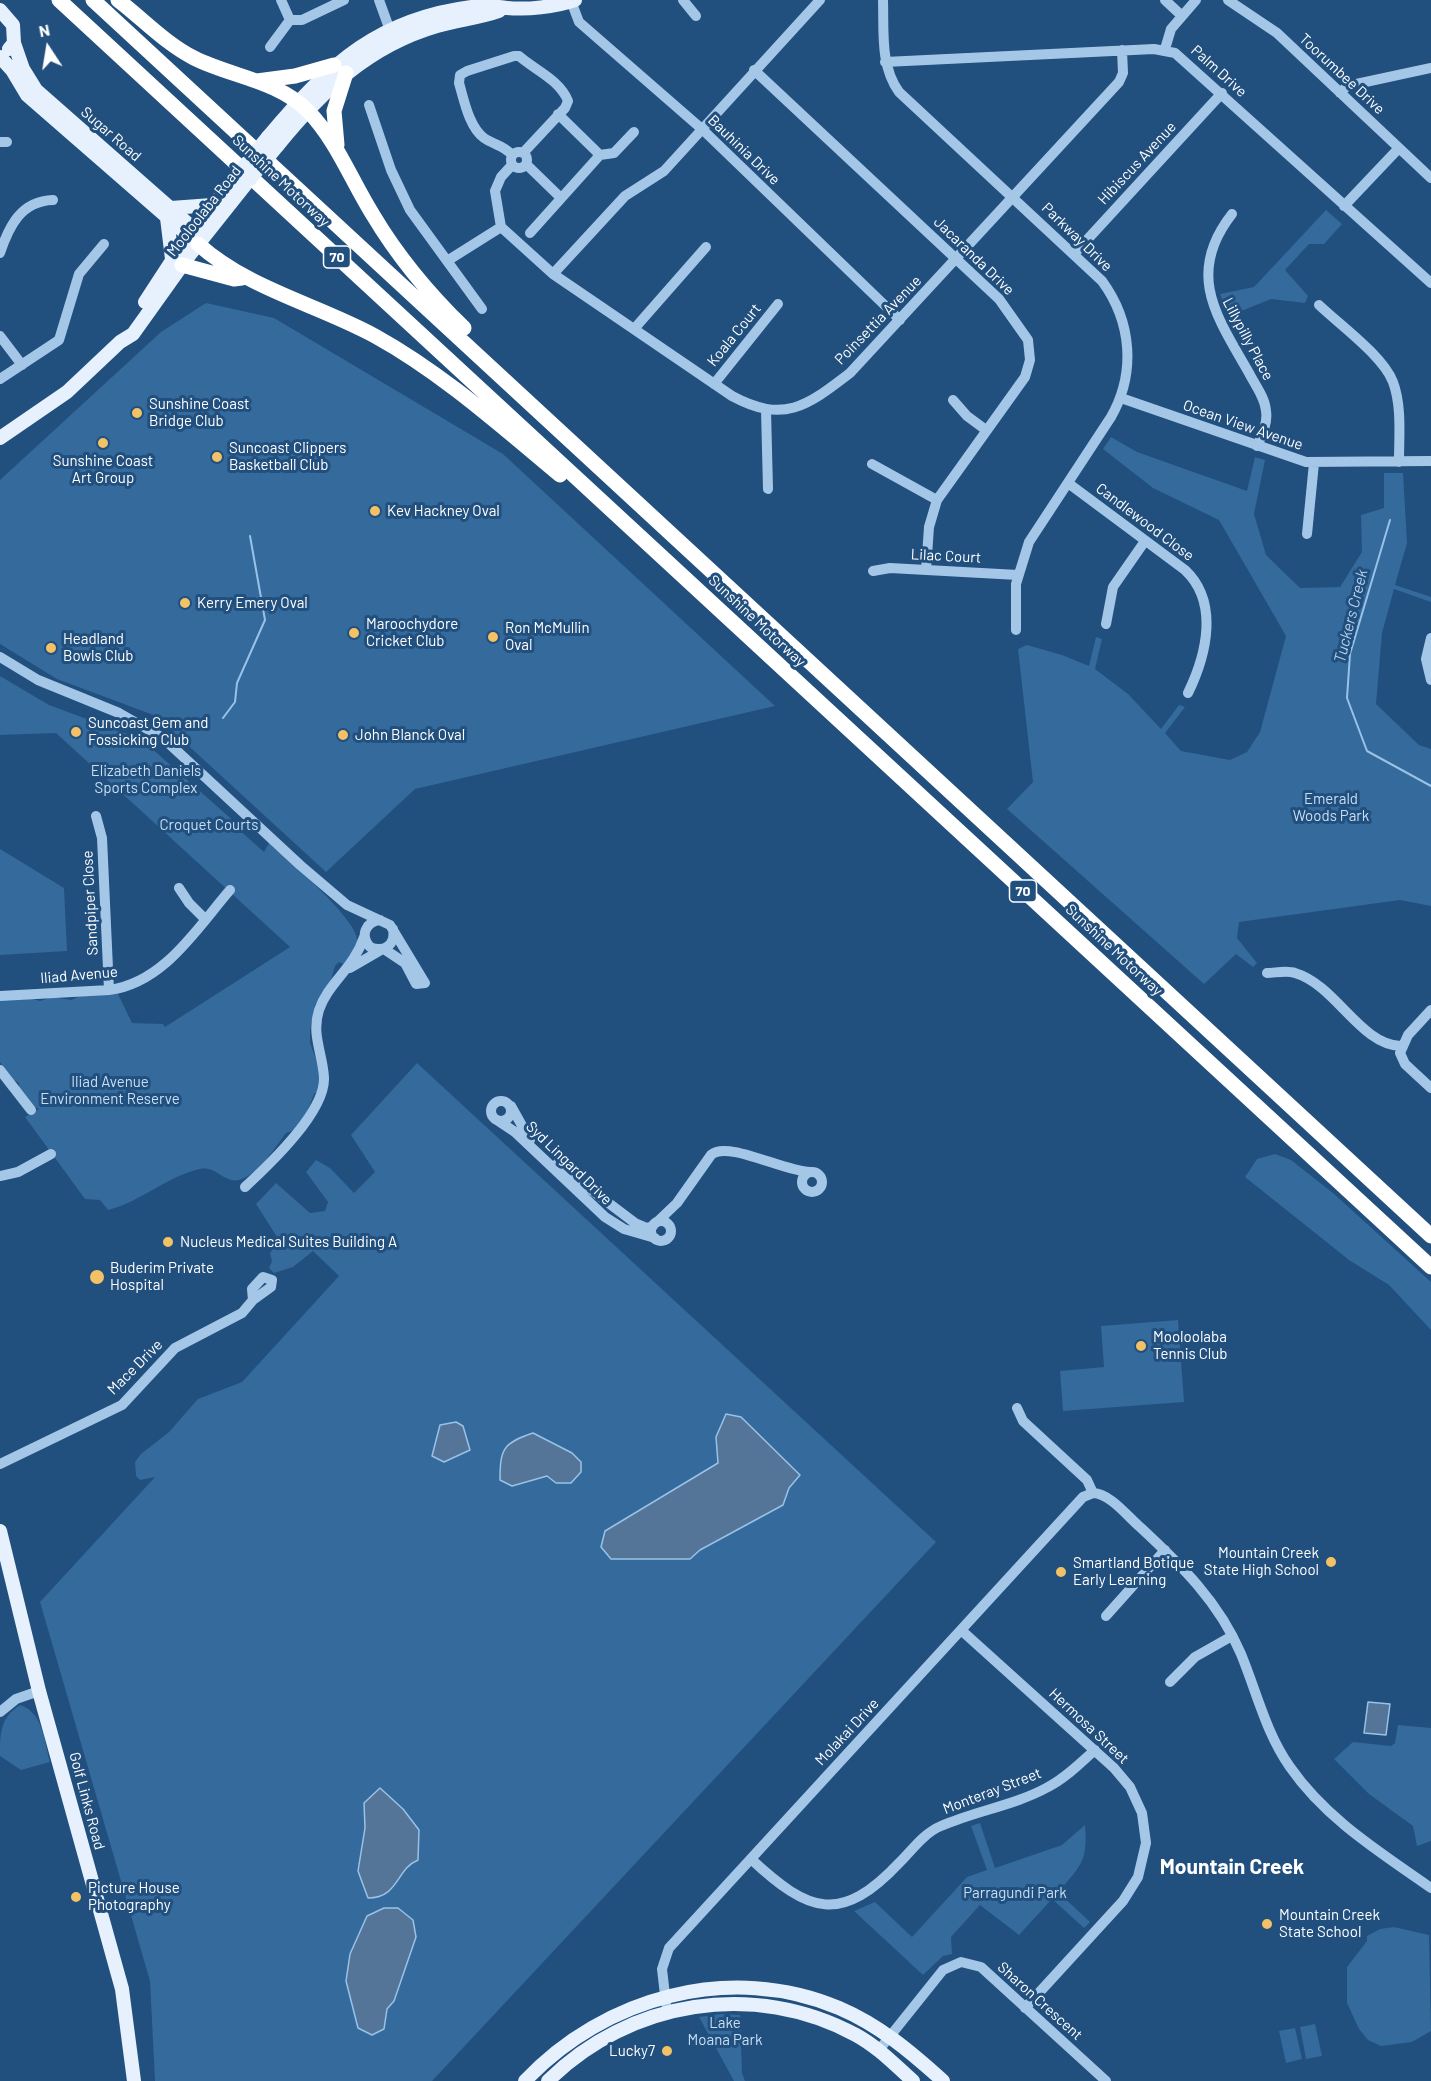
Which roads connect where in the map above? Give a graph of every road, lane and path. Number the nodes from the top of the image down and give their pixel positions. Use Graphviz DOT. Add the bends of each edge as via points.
graph roads {
  1 [pos="59,0"];
  2 [pos="93,0"];
  3 [pos="118,0"];
  4 [pos="344,0"];
  5 [pos="379,0"];
  6 [pos="683,0"];
  7 [pos="820,0"];
  8 [pos="883,0"];
  9 [pos="1165,0"];
  10 [pos="1196,0"];
  11 [pos="1227,0"];
  12 [pos="282,1"];
  13 [pos="573,1"];
  14 [pos="1,9"];
  15 [pos="1181,15"];
  16 [pos="696,16"];
  17 [pos="290,20"];
  18 [pos="392,37"];
  19 [pos="14,44"];
  20 [pos="270,47"];
  21 [pos="1166,49"];
  22 [pos="1122,50"];
  23 [pos="0,56"];
  24 [pos="885,62"];
  25 [pos="1431,68"];
  26 [pos="340,69"];
  27 [pos="754,70"];
  28 [pos="257,81"];
  29 [pos="1222,93"];
  30 [pos="1340,93"];
  31 [pos="369,105"];
  32 [pos="302,106"];
  33 [pos="558,114"];
  34 [pos="703,130"];
  35 [pos="634,132"];
  36 [pos="1399,148"];
  37 [pos="337,149"];
  38 [pos="600,155"];
  39 [pos="516,157"];
  40 [pos="1431,178"];
  41 [pos="236,187"];
  42 [pos="1013,197"];
  43 [pos="561,198"];
  44 [pos="53,200"];
  45 [pos="212,206"];
  46 [pos="1344,206"];
  47 [pos="169,213"];
  48 [pos="1232,214"];
  49 [pos="501,227"];
  50 [pos="530,233"];
  51 [pos="196,236"];
  52 [pos="104,244"];
  53 [pos="706,247"];
  54 [pos="0,253"];
  55 [pos="1074,254"];
  56 [pos="957,258"];
  57 [pos="447,261"];
  58 [pos="177,262"];
  59 [pos="553,273"];
  60 [pos="245,277"];
  61 [pos="1431,283"];
  62 [pos="778,304"];
  63 [pos="1319,305"];
  64 [pos="482,309"];
  65 [pos="900,320"];
  66 [pos="634,329"];
  67 [pos="0,336"];
  68 [pos="22,365"];
  69 [pos="0,379"];
  70 [pos="714,384"];
  71 [pos="1121,398"];
  72 [pos="953,400"];
  73 [pos="766,410"];
  74 [pos="986,430"];
  75 [pos="0,438"];
  76 [pos="571,440"];
  77 [pos="1257,446"];
  78 [pos="1431,461"];
  79 [pos="1399,462"];
  80 [pos="1314,463"];
  81 [pos="872,464"];
  82 [pos="1068,483"];
  83 [pos="768,489"];
  84 [pos="938,500"];
  85 [pos="616,514"];
  86 [pos="1307,534"];
  87 [pos="1145,541"];
  88 [pos="926,570"];
  89 [pos="873,571"];
  90 [pos="1018,575"];
  91 [pos="1106,624"];
  92 [pos="1016,630"];
  93 [pos="1431,638"];
  94 [pos="0,657"];
  95 [pos="1431,680"];
  96 [pos="1188,693"];
  97 [pos="96,816"];
  98 [pos="179,888"];
  99 [pos="230,890"];
  100 [pos="347,905"];
  101 [pos="205,919"];
  102 [pos="380,920"];
  103 [pos="393,929"];
  104 [pos="364,936"];
  105 [pos="382,950"];
  106 [pos="348,970"];
  107 [pos="1267,973"];
  108 [pos="109,990"];
  109 [pos="0,996"];
  110 [pos="1431,1010"];
  111 [pos="1401,1046"];
  112 [pos="0,1071"];
  113 [pos="1431,1088"];
  114 [pos="511,1106"];
  115 [pos="31,1110"];
  116 [pos="497,1120"];
  117 [pos="51,1154"];
  118 [pos="784,1169"];
  119 [pos="810,1172"];
  120 [pos="0,1176"];
  121 [pos="245,1187"];
  122 [pos="804,1187"];
  123 [pos="677,1203"];
  124 [pos="655,1224"];
  125 [pos="670,1228"];
  126 [pos="1431,1236"];
  127 [pos="655,1238"];
  128 [pos="1431,1268"];
  129 [pos="253,1300"];
  130 [pos="1017,1408"];
  131 [pos="0,1464"];
  132 [pos="1093,1492"];
  133 [pos="0,1531"];
  134 [pos="1165,1550"];
  135 [pos="1106,1616"];
  136 [pos="961,1630"];
  137 [pos="1232,1636"];
  138 [pos="1170,1682"];
  139 [pos="39,1691"];
  140 [pos="0,1712"];
  141 [pos="1095,1750"];
  142 [pos="751,1859"];
  143 [pos="1431,1888"];
  144 [pos="735,1988"];
  145 [pos="666,2004"];
  146 [pos="763,2006"];
  147 [pos="1025,2008"];
  148 [pos="590,2028"];
  149 [pos="890,2036"];
  150 [pos="596,2043"];
  151 [pos="879,2050"];
  152 [pos="134,2081"];
  153 [pos="525,2081"];
  154 [pos="548,2081"];
  155 [pos="913,2081"];
  156 [pos="943,2081"];
  157 [pos="1106,2081"];
  1 -- 85 [label="highway, Sunshine Motorway / 70"];
  2 -- 76 [label="highway, Sunshine Motorway / 70"];
  3 -- 28 [label="highway" via="182,51 221,70"];
  4 -- 17 [label="street" via="302,20"];
  5 -- 18 [label="street"];
  6 -- 16 [label="street"];
  7 -- 27 [label="street"];
  8 -- 24 [label="street, Parkway Drive"];
  9 -- 15 [label="street"];
  10 -- 15 [label="street"];
  11 -- 30 [label="street, Toorumbee Drive" via="1277,33"];
  12 -- 17 [label="street"];
  13 -- 18 [label="main road, Mooloolaba Road" via="507,8"];
  13 -- 34 [label="street, Bauhinia Drive" via="579,22"];
  14 -- 19 [label="main road, Sugar Road" via="13,25"];
  15 -- 21 [label="street" via="1171,29"];
  17 -- 20 [label="street"];
  18 -- 26 [label="main road, Mooloolaba Road"];
  19 -- 23 [label="main road"];
  19 -- 47 [label="main road, Sugar Road" via="36,90"];
  21 -- 22 [label="street"];
  21 -- 29 [label="street, Palm Drive" via="1182,57"];
  22 -- 24 [label="street"];
  22 -- 42 [label="street, Poinsettia Avenue" via="1120,80"];
  23 -- 47 [label="main road, Sugar Road" via="27,95"];
  24 -- 42 [label="street, Parkway Drive" via="888,76 899,92"];
  25 -- 30 [label="street" via="1347,86"];
  26 -- 28 [label="highway"];
  26 -- 32 [label="main road, Mooloolaba Road"];
  26 -- 37 [label="highway" via="334,111"];
  27 -- 34 [label="street"];
  27 -- 56 [label="street, Jacaranda Drive"];
  28 -- 32 [label="highway"];
  29 -- 46 [label="street, Palm Drive"];
  29 -- 55 [label="street, Hibiscus Avenue"];
  30 -- 36 [label="street, Toorumbee Drive"];
  31 -- 57 [label="street" via="391,170 410,210"];
  32 -- 37 [label="highway"];
  32 -- 41 [label="main road, Mooloolaba Road, bridge"];
  33 -- 38 [label="street"];
  33 -- 39 [label="street"];
  33 -- 39 [label="street" via="568,101 565,94 519,56 460,75 462,93 476,129 482,137"];
  34 -- 59 [label="street" via="664,171 625,196"];
  34 -- 65 [label="street, Bauhinia Drive"];
  35 -- 38 [label="street" via="614,153"];
  36 -- 40 [label="street, Toorumbee Drive"];
  36 -- 46 [label="street"];
  37 -- 76 [label="highway" via="373,216 411,270 458,323 561,423"];
  38 -- 43 [label="street"];
  39 -- 43 [label="street" via="527,159 526,164"];
  39 -- 49 [label="street" via="495,191"];
  41 -- 45 [label="main road, Mooloolaba Road"];
  41 -- 51 [label="main road, Mooloolaba Road"];
  42 -- 55 [label="street, Parkway Drive"];
  42 -- 56 [label="street, Poinsettia Avenue"];
  43 -- 50 [label="street"];
  44 -- 54 [label="street" via="33,203 15,219"];
  45 -- 47 [label="main road"];
  45 -- 51 [label="main road, Mooloolaba Road"];
  46 -- 61 [label="street, Palm Drive"];
  47 -- 51 [label="main road, Sugar Road"];
  47 -- 58 [label="main road"];
  48 -- 77 [label="street, Lillypilly Place" via="1216,235 1208,283 1215,312 1265,403 1266,421"];
  49 -- 57 [label="street"];
  49 -- 59 [label="street, Poinsettia Avenue"];
  51 -- 58 [label="main road, Mooloolaba Road"];
  51 -- 60 [label="highway"];
  52 -- 68 [label="street" via="79,274 59,340"];
  53 -- 66 [label="street"];
  55 -- 71 [label="street, Parkway Drive" via="1102,281 1121,316 1128,351"];
  56 -- 65 [label="street, Poinsettia Avenue"];
  56 -- 74 [label="street, Jacaranda Drive" via="1005,306 1026,334 1030,349 1025,377"];
  57 -- 64 [label="street"];
  58 -- 60 [label="highway" via="234,279"];
  58 -- 75 [label="main road, Mooloolaba Road" via="133,334 67,392"];
  59 -- 66 [label="street, Poinsettia Avenue"];
  60 -- 85 [label="highway" via="373,335 412,358 600,509"];
  62 -- 70 [label="street, Koala Court"];
  63 -- 79 [label="street" via="1383,365 1393,380 1398,405"];
  65 -- 73 [label="street, Poinsettia Avenue" via="850,373 831,387 798,406"];
  66 -- 70 [label="street, Poinsettia Avenue"];
  67 -- 68 [label="street"];
  68 -- 69 [label="street"];
  70 -- 73 [label="street, Poinsettia Avenue" via="752,407"];
  71 -- 77 [label="street, Ocean View Avenue"];
  71 -- 82 [label="street, Parkway Drive"];
  72 -- 74 [label="street"];
  73 -- 83 [label="street"];
  74 -- 84 [label="street, Jacaranda Drive"];
  76 -- 126 [label="highway, Sunshine Motorway / 70"];
  77 -- 80 [label="street, Ocean View Avenue"];
  78 -- 79 [label="street, Ocean View Avenue"];
  79 -- 80 [label="street, Ocean View Avenue"];
  80 -- 86 [label="street"];
  81 -- 84 [label="street"];
  82 -- 87 [label="street, Candlewood Close"];
  82 -- 90 [label="street, Parkway Drive" via="1036,529"];
  84 -- 88 [label="street, Jacaranda Drive" via="929,527"];
  85 -- 128 [label="highway, Sunshine Motorway / 70"];
  87 -- 91 [label="street" via="1117,579 1110,594"];
  87 -- 96 [label="street, Candlewood Close" via="1190,575 1205,601 1206,632"];
  88 -- 89 [label="street, Lilac Court"];
  88 -- 90 [label="street, Lilac Court"];
  90 -- 92 [label="street, Parkway Drive"];
  93 -- 95 [label="street" via="1426,659"];
  94 -- 100 [label="street" via="38,680 119,713 163,738"];
  97 -- 108 [label="street, Sandpiper Close" via="102,838"];
  98 -- 101 [label="street"];
  99 -- 101 [label="street, Iliad Avenue"];
  100 -- 102 [label="street"];
  100 -- 104 [label="street"];
  101 -- 108 [label="street, Iliad Avenue" via="157,971"];
  102 -- 103 [label="street"];
  102 -- 104 [label="street" via="368,925"];
  103 -- 105 [label="street" via="393,940"];
  103 -- 105 [label="street" via="420,983 405,963"];
  104 -- 105 [label="street" via="370,947"];
  104 -- 106 [label="street"];
  105 -- 106 [label="street"];
  106 -- 121 [label="street" via="326,995 318,1014 316,1041 324,1078 319,1103"];
  107 -- 111 [label="street" via="1293,972 1311,980 1384,1043"];
  108 -- 109 [label="street, Iliad Avenue"];
  110 -- 111 [label="street"];
  111 -- 113 [label="street" via="1405,1064"];
  112 -- 115 [label="street"];
  114 -- 116 [label="street" via="509,1117"];
  114 -- 116 [label="street" via="502,1101 493,1104 492,1114"];
  114 -- 124 [label="street, Syd Lingard Drive" via="527,1136 551,1159 635,1223 647,1228"];
  116 -- 127 [label="street, Syd Lingard Drive" via="515,1131 604,1217 624,1229"];
  117 -- 120 [label="street" via="18,1172"];
  118 -- 119 [label="street"];
  118 -- 122 [label="street"];
  118 -- 123 [label="street" via="730,1150 718,1150"];
  119 -- 122 [label="street" via="803,1178"];
  119 -- 122 [label="street" via="819,1175 822,1184 814,1191"];
  123 -- 124 [label="street"];
  123 -- 125 [label="street"];
  124 -- 125 [label="street" via="665,1222"];
  124 -- 127 [label="street"];
  125 -- 127 [label="street" via="667,1239"];
  129 -- 131 [label="street, Mace Drive" via="242,1313 175,1348 122,1405"];
  130 -- 132 [label="street" via="1024,1422 1087,1479"];
  132 -- 134 [label="street" via="1107,1497"];
  132 -- 136 [label="street, Molakai Drive" via="1083,1497"];
  133 -- 139 [label="main road, Golf Links Road"];
  134 -- 135 [label="street"];
  134 -- 137 [label="street" via="1199,1585"];
  136 -- 141 [label="street, Hermosa Street"];
  136 -- 142 [label="street, Molakai Drive"];
  137 -- 138 [label="street" via="1195,1657"];
  137 -- 143 [label="street" via="1262,1716 1290,1767 1332,1816"];
  139 -- 140 [label="street" via="16,1699"];
  139 -- 152 [label="main road, Golf Links Road" via="122,1989"];
  141 -- 142 [label="street, Monteray Street" via="1048,1788 938,1827 878,1886 853,1901 807,1901 786,1890"];
  141 -- 147 [label="street, Hermosa Street" via="1125,1780 1139,1803 1146,1837 1143,1859 1128,1895"];
  142 -- 145 [label="street, Molakai Drive" via="669,1948 662,1969"];
  144 -- 145 [label="main road" via="693,1991"];
  144 -- 146 [label="street" via="767,1993 771,2001"];
  144 -- 149 [label="main road" via="789,1992 814,1999 862,2019"];
  145 -- 146 [label="main road"];
  145 -- 148 [label="main road"];
  145 -- 150 [label="main road"];
  146 -- 151 [label="main road" via="837,2026"];
  147 -- 149 [label="street, Sharon Crescent" via="981,1967 961,1962 943,1970"];
  147 -- 157 [label="street, Sharon Crescent"];
  148 -- 150 [label="street" via="584,2038"];
  148 -- 153 [label="main road"];
  149 -- 151 [label="street, Sharon Crescent"];
  149 -- 156 [label="main road"];
  150 -- 154 [label="main road"];
  151 -- 155 [label="main road"];
}
